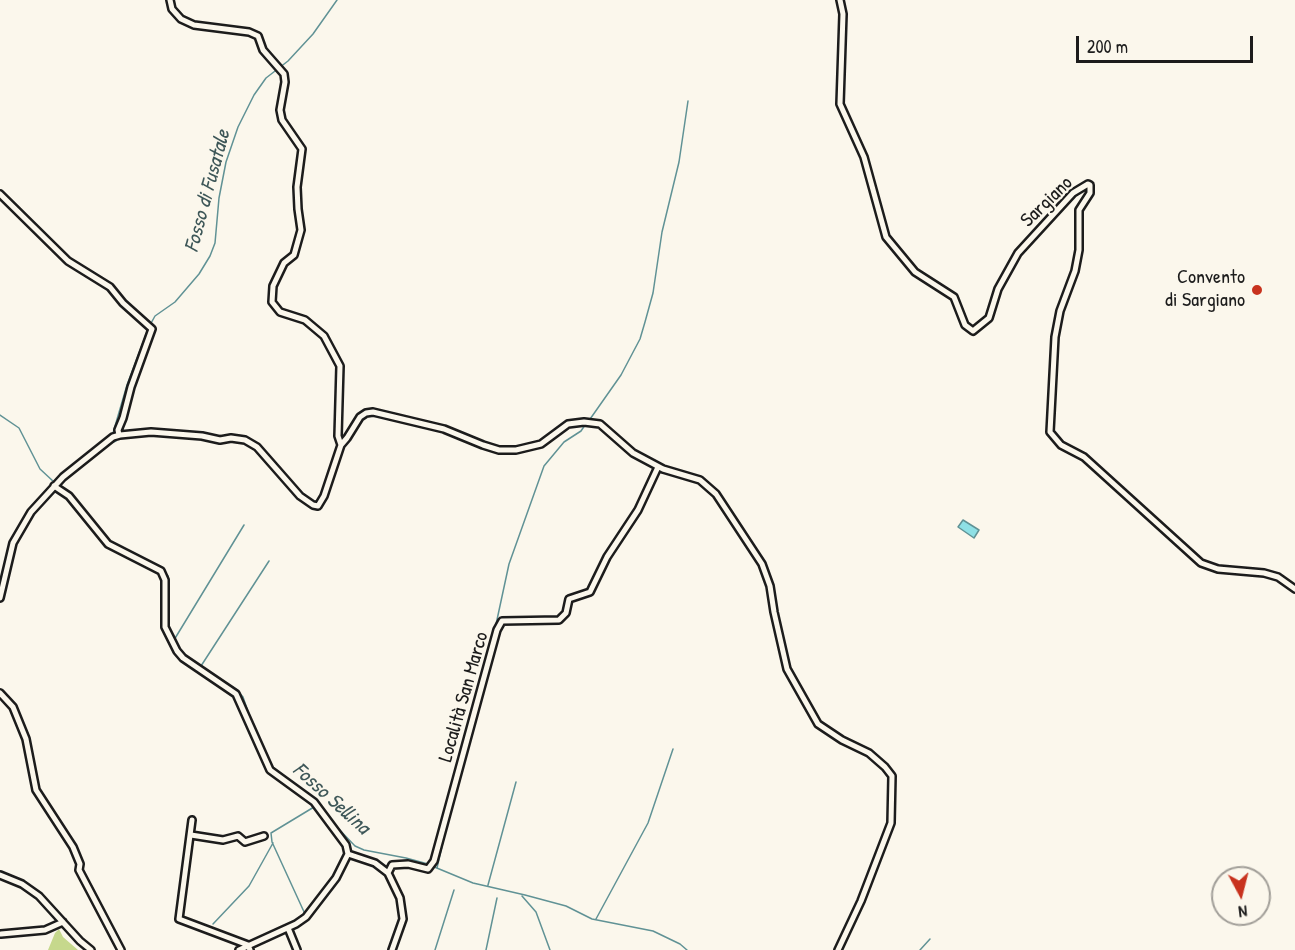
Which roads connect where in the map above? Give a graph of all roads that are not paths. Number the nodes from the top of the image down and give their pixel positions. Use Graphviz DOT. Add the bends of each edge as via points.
graph roads {
  1 [pos="170,0"];
  2 [pos="840,0"];
  3 [pos="0,194"];
  4 [pos="118,435"];
  5 [pos="341,445"];
  6 [pos="658,467"];
  7 [pos="56,484"];
  8 [pos="1295,589"];
  9 [pos="0,598"];
  10 [pos="0,693"];
  11 [pos="192,820"];
  12 [pos="191,835"];
  13 [pos="264,836"];
  14 [pos="348,854"];
  15 [pos="388,873"];
  16 [pos="0,875"];
  17 [pos="63,922"];
  18 [pos="288,928"];
  19 [pos="2,934"];
  20 [pos="249,947"];
  21 [pos="91,950"];
  22 [pos="121,950"];
  23 [pos="239,950"];
  24 [pos="297,950"];
  25 [pos="392,950"];
  26 [pos="838,950"];
  1 -- 5 [label="street" via="181,19 194,25 258,36 263,51 285,74 282,120 302,149 297,187 301,230 294,255 284,263 273,286 272,302 280,312 305,320 324,336 340,366"];
  2 -- 8 [label="street, Sargiano" via="840,104 864,157 886,237 915,272 954,297 965,325 973,331 989,318 998,289 1018,253 1073,193 1090,185 1079,210 1079,250 1055,337 1050,432 1201,563 1218,569 1264,573"];
  3 -- 4 [label="street" via="68,261 110,287 150,327"];
  4 -- 5 [label="street" via="151,432 245,440 257,447 300,496 318,506"];
  4 -- 7 [label="street"];
  5 -- 6 [label="street" via="360,417 373,412 444,429 499,450 541,444 568,424 584,422 600,424 633,453"];
  6 -- 15 [label="street, Località San Marco" via="590,592 569,599 566,613 559,620 502,621 434,861 428,869 392,865"];
  6 -- 26 [label="street" via="700,480 716,494 762,564 787,669 818,724 869,753 892,776 891,823"];
  7 -- 9 [label="street" via="31,512 13,543"];
  7 -- 14 [label="street" via="108,544 161,572 165,580 165,627 177,651 236,694 270,770 314,802 346,845"];
  10 -- 22 [label="street" via="12,707 26,739 36,790 73,847 79,870"];
  11 -- 12 [label="street"];
  12 -- 13 [label="street" via="223,840 238,836 245,842"];
  12 -- 20 [label="street" via="178,919"];
  14 -- 15 [label="street" via="375,863"];
  14 -- 18 [label="street" via="310,913"];
  15 -- 25 [label="street" via="403,920"];
  16 -- 17 [label="street" via="39,896"];
  17 -- 19 [label="street" via="45,930"];
  17 -- 21 [label="street"];
  18 -- 20 [label="street"];
  18 -- 24 [label="street"];
  20 -- 23 [label="street"];
}
